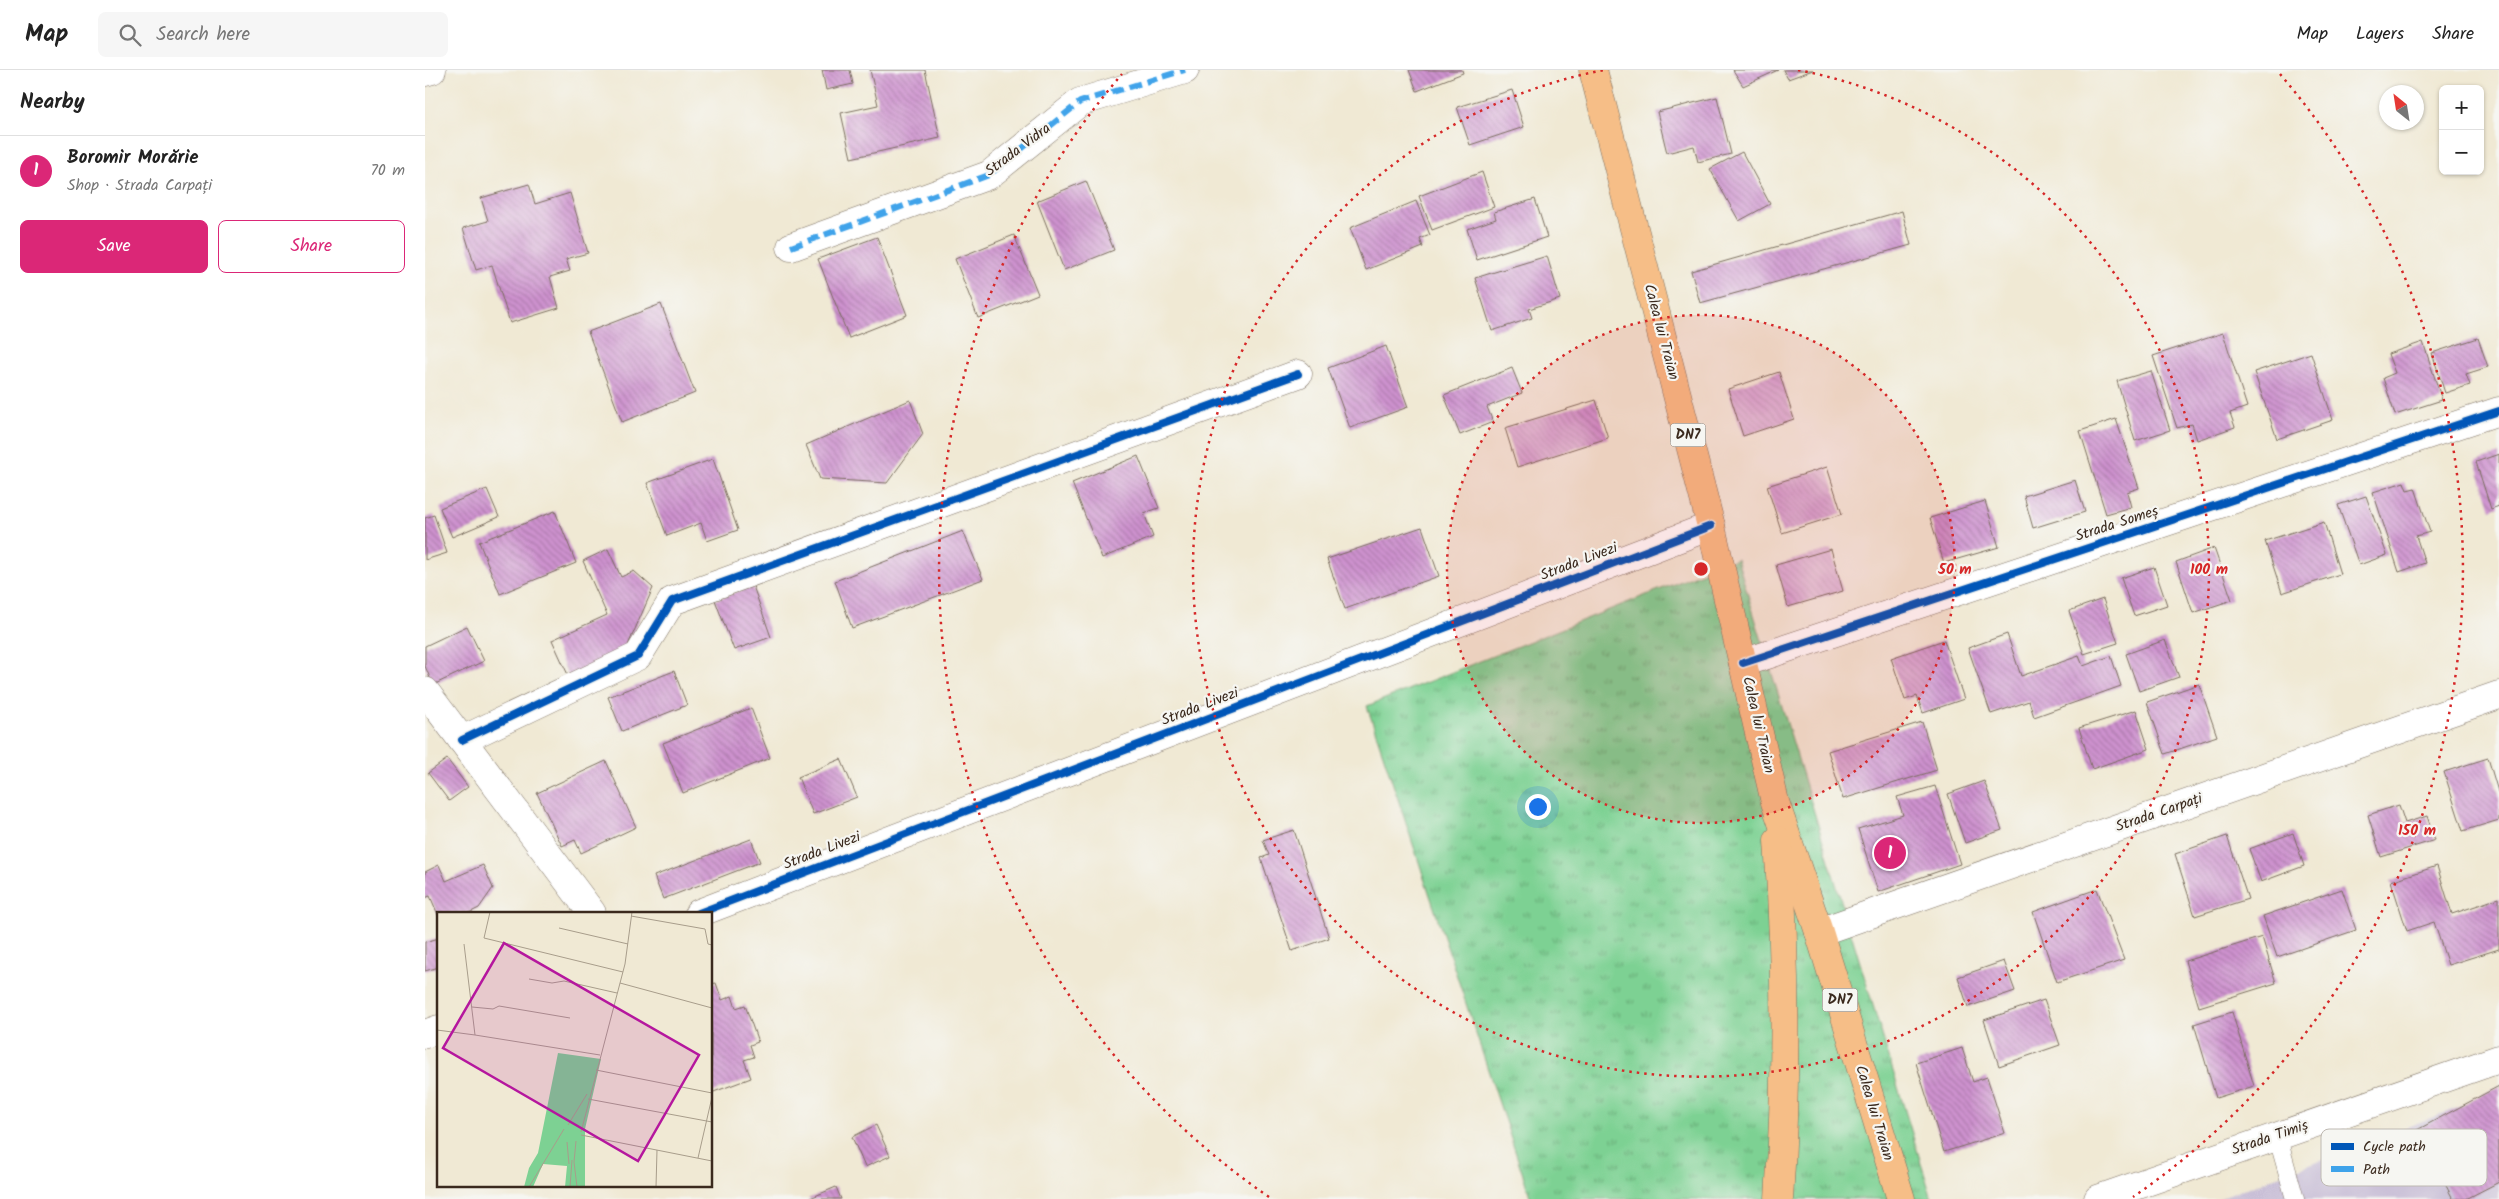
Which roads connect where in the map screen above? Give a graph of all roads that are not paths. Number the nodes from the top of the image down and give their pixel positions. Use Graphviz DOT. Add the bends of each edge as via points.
graph roads {
  1 [pos="432,70"];
  2 [pos="1185,70"];
  3 [pos="1593,70"];
  4 [pos="425,72"];
  5 [pos="791,247"];
  6 [pos="1299,374"];
  7 [pos="2499,410"];
  8 [pos="1711,526"];
  9 [pos="1743,663"];
  10 [pos="425,690"];
  11 [pos="2499,695"];
  12 [pos="462,740"];
  13 [pos="1775,802"];
  14 [pos="591,912"];
  15 [pos="702,912"];
  16 [pos="1819,932"];
  17 [pos="437,1029"];
  18 [pos="425,1034"];
  19 [pos="2499,1059"];
  20 [pos="2277,1135"];
  21 [pos="1779,1199"];
  22 [pos="1901,1199"];
  23 [pos="2097,1199"];
  24 [pos="2295,1199"];
  1 -- 4 [label="street"];
  2 -- 5 [label="street, Strada Vidra" via="1080,102 989,175"];
  3 -- 8 [label="highway, Calea lui Traian / DN7"];
  6 -- 12 [label="street" via="672,601 638,656"];
  7 -- 9 [label="street, Strada Someș"];
  8 -- 9 [label="highway, Calea lui Traian / DN7"];
  8 -- 15 [label="street, Strada Livezi"];
  9 -- 13 [label="highway, Calea lui Traian / DN7"];
  10 -- 12 [label="street"];
  11 -- 16 [label="street, Strada Carpați"];
  12 -- 14 [label="street"];
  13 -- 16 [label="highway, Calea lui Traian / DN7"];
  13 -- 21 [label="highway, DN7" via="1783,904 1786,1031 1784,1146"];
  16 -- 22 [label="highway, Calea lui Traian / DN7"];
  17 -- 18 [label="street"];
  19 -- 20 [label="street, Strada Timiș"];
  20 -- 23 [label="street, Strada Timiș"];
  20 -- 24 [label="lane"];
}
